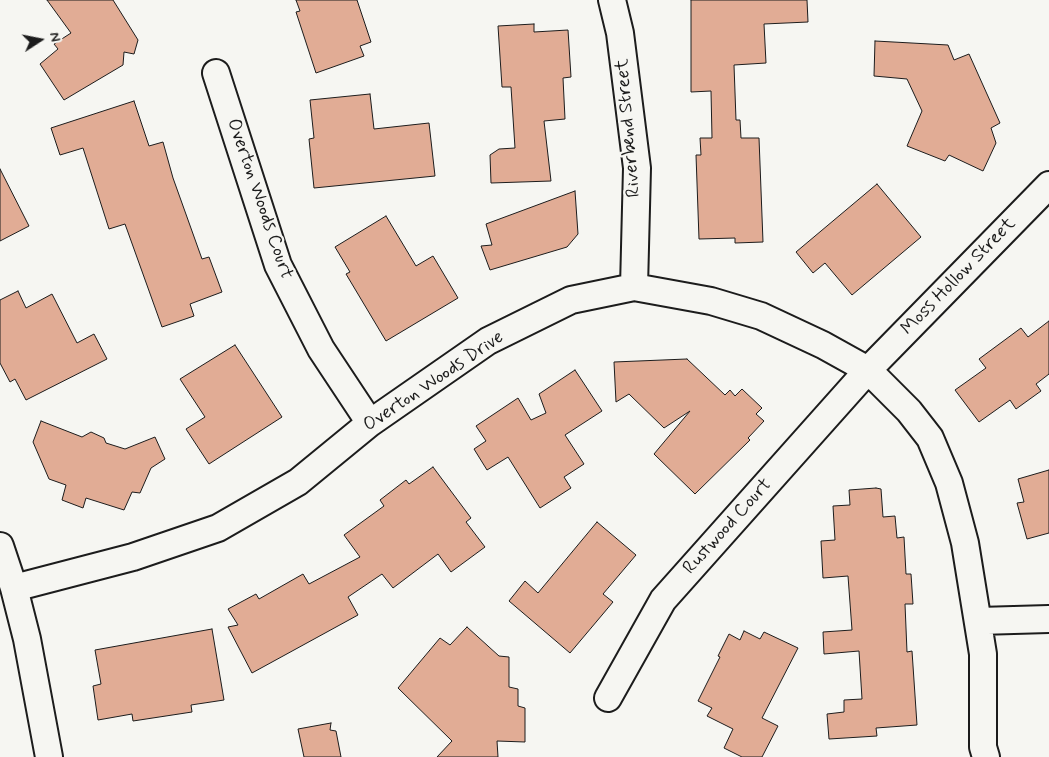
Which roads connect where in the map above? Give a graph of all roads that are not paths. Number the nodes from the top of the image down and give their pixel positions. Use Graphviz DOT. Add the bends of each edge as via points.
graph roads {
  1 [pos="612,0"];
  2 [pos="216,73"];
  3 [pos="1049,185"];
  4 [pos="634,287"];
  5 [pos="868,370"];
  6 [pos="370,423"];
  7 [pos="0,546"];
  8 [pos="14,588"];
  9 [pos="1049,618"];
  10 [pos="979,621"];
  11 [pos="608,698"];
  12 [pos="49,757"];
  13 [pos="986,757"];
  1 -- 4 [label="street, Riverbend Street" via="620,32 637,168"];
  2 -- 6 [label="street, Overton Woods Court" via="278,265 321,349"];
  3 -- 5 [label="street, Moss Hollow Street"];
  4 -- 5 [label="street, Overton Woods Drive" via="711,301 761,316"];
  4 -- 6 [label="street, Overton Woods Drive" via="571,300 488,341"];
  5 -- 10 [label="street, Overton Woods Drive" via="909,411 930,438 950,483"];
  5 -- 11 [label="street, Rustwood Court" via="663,600"];
  6 -- 8 [label="street, Overton Woods Drive" via="298,482 218,528 133,558"];
  7 -- 8 [label="street"];
  8 -- 12 [label="street"];
  9 -- 10 [label="street"];
  10 -- 13 [label="street, Overton Woods Drive"];
}
